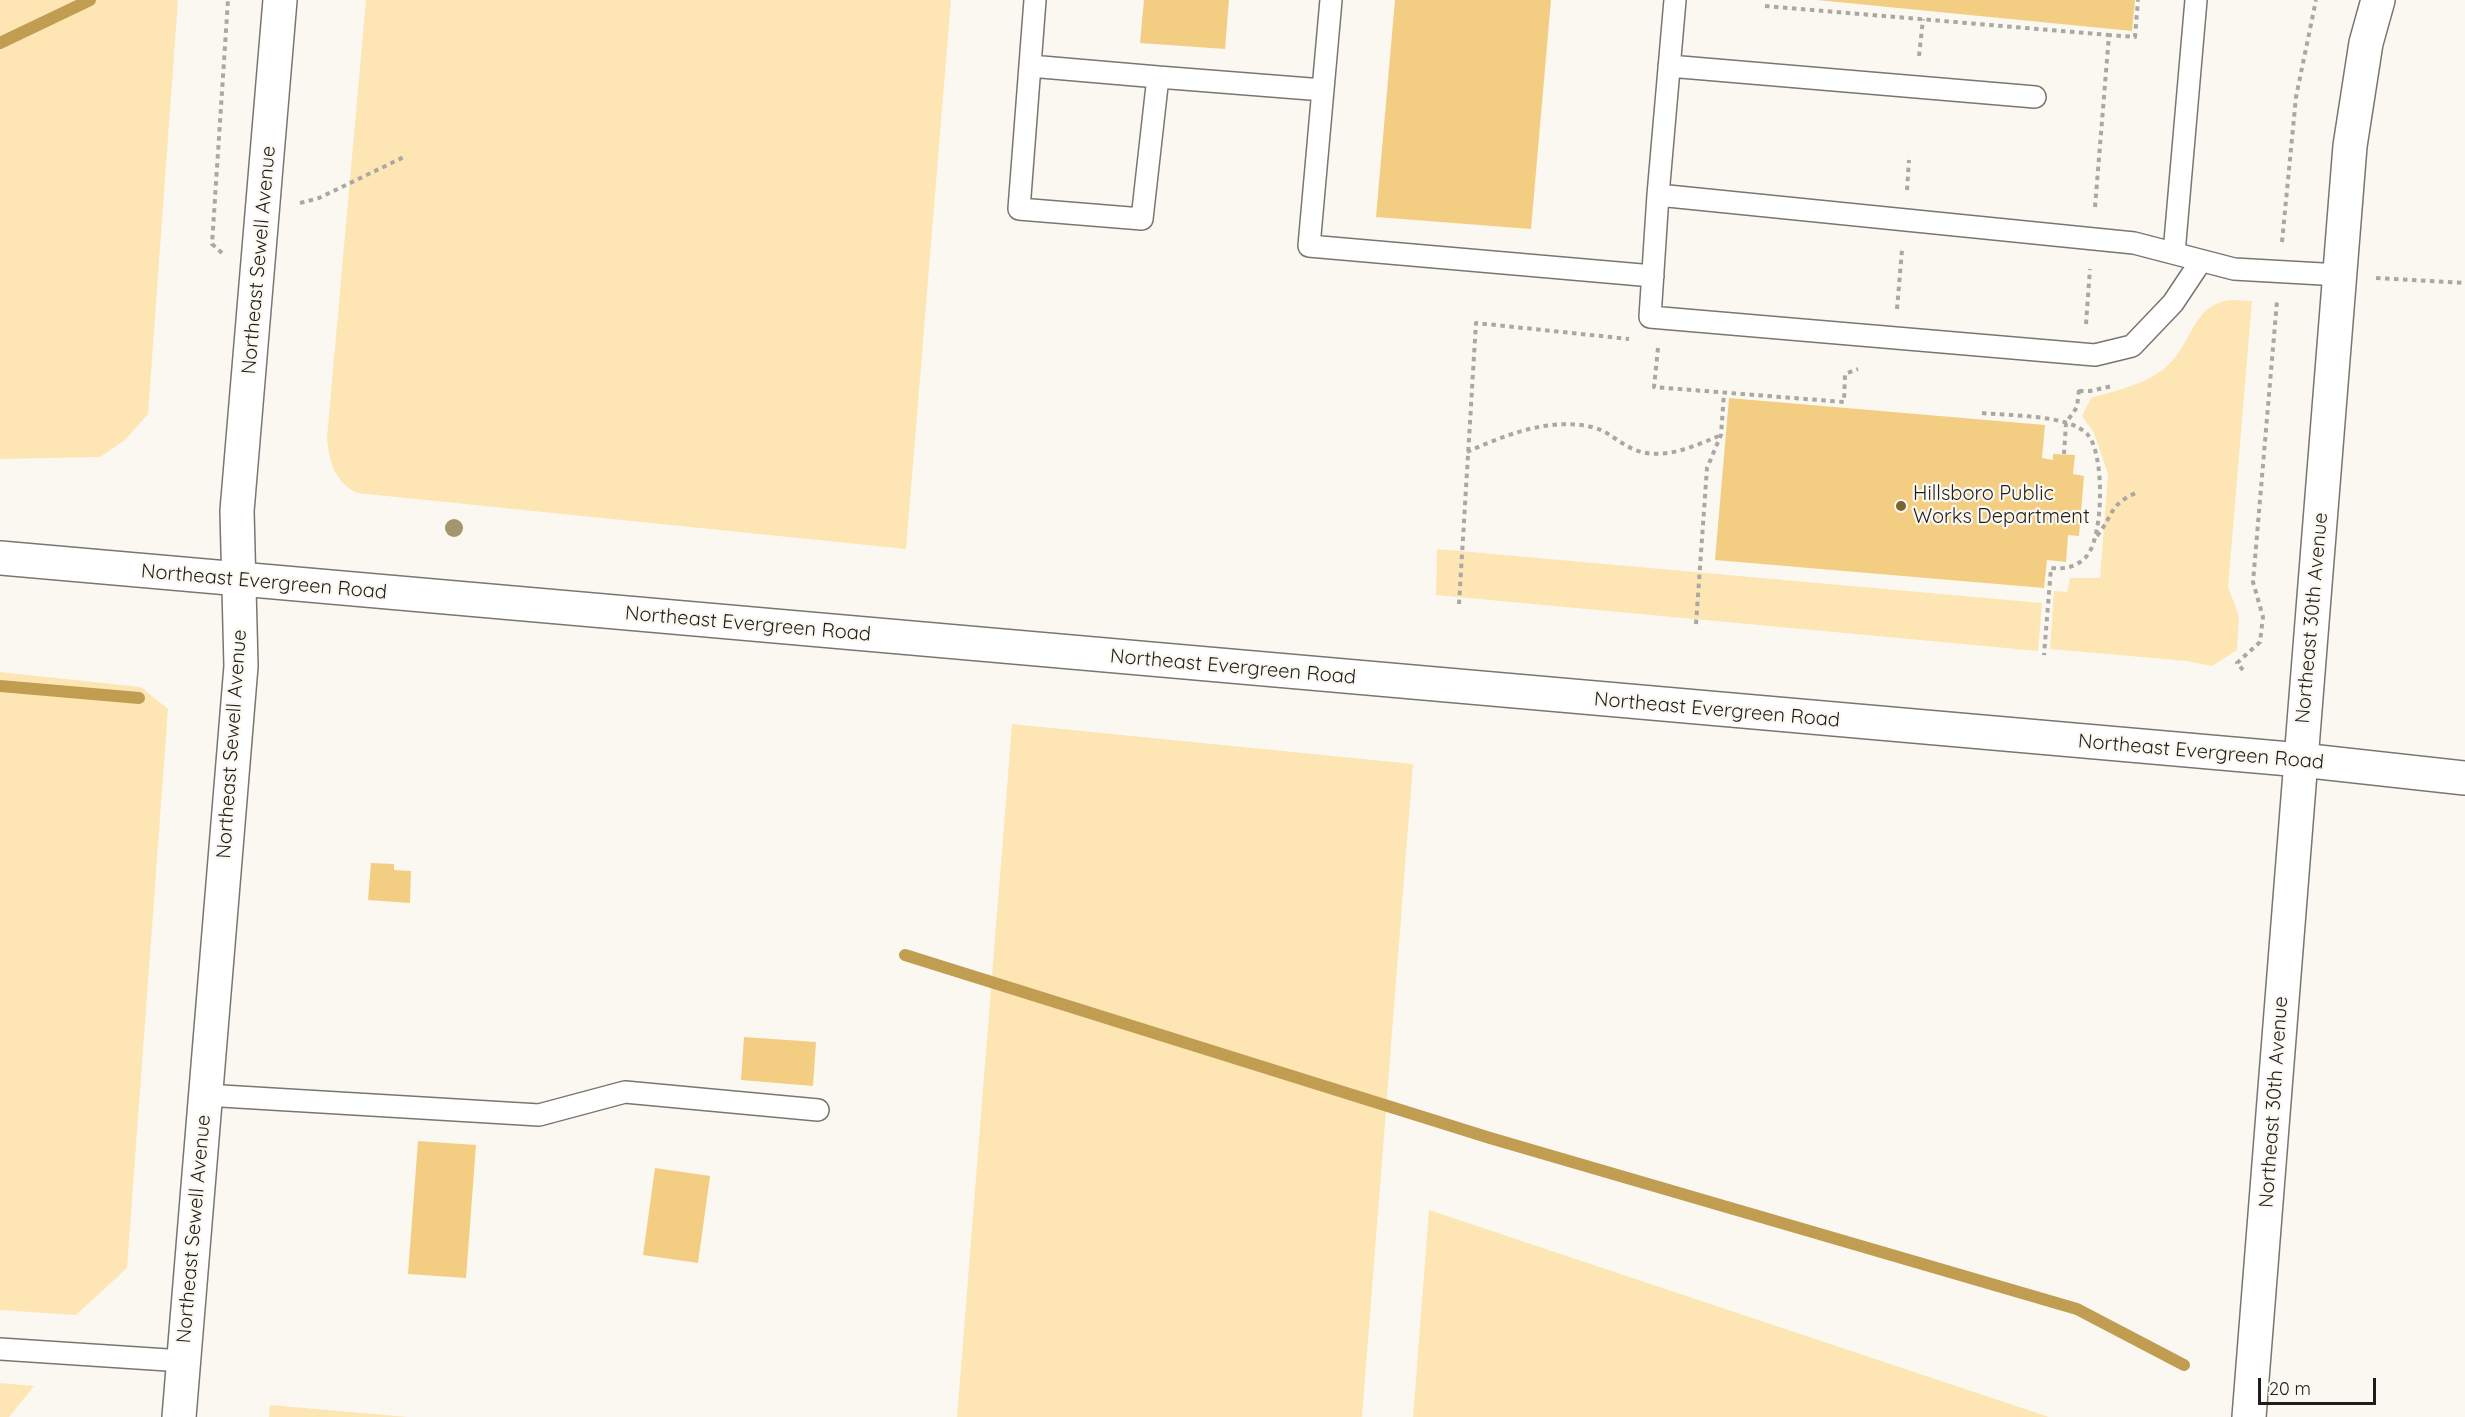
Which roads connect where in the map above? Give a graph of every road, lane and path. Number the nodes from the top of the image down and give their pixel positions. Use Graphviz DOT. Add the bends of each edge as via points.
graph roads {
  1 [pos="228,0"];
  2 [pos="280,0"];
  3 [pos="1035,0"];
  4 [pos="1331,0"];
  5 [pos="1675,0"];
  6 [pos="2138,0"];
  7 [pos="2196,0"];
  8 [pos="2316,0"];
  9 [pos="2378,0"];
  10 [pos="1765,6"];
  11 [pos="1923,19"];
  12 [pos="2109,35"];
  13 [pos="1919,56"];
  14 [pos="1030,66"];
  15 [pos="1669,66"];
  16 [pos="1158,77"];
  17 [pos="1323,90"];
  18 [pos="2036,97"];
  19 [pos="404,157"];
  20 [pos="1909,160"];
  21 [pos="1907,192"];
  22 [pos="1658,195"];
  23 [pos="264,207"];
  24 [pos="2095,213"];
  25 [pos="2271,242"];
  26 [pos="2282,243"];
  27 [pos="212,244"];
  28 [pos="1902,246"];
  29 [pos="2174,253"];
  30 [pos="2201,261"];
  31 [pos="2091,263"];
  32 [pos="2279,271"];
  33 [pos="2340,275"];
  34 [pos="1653,276"];
  35 [pos="2386,279"];
  36 [pos="2465,283"];
  37 [pos="1896,315"];
  38 [pos="2085,334"];
  39 [pos="1640,340"];
  40 [pos="1651,342"];
  41 [pos="1865,369"];
  42 [pos="2079,383"];
  43 [pos="1724,393"];
  44 [pos="1982,413"];
  45 [pos="2066,423"];
  46 [pos="1721,435"];
  47 [pos="1467,452"];
  48 [pos="2064,454"];
  49 [pos="2138,492"];
  50 [pos="2097,536"];
  51 [pos="0,558"];
  52 [pos="238,580"];
  53 [pos="1459,604"];
  54 [pos="1696,624"];
  55 [pos="2044,655"];
  56 [pos="2243,670"];
  57 [pos="2301,760"];
  58 [pos="2465,777"];
  59 [pos="205,1095"];
  60 [pos="818,1110"];
  61 [pos="0,1348"];
  62 [pos="183,1361"];
  63 [pos="179,1417"];
  64 [pos="2249,1417"];
  1 -- 27 [label="path"];
  2 -- 23 [label="street, Northeast Sewell Avenue"];
  3 -- 14 [label="lane"];
  4 -- 17 [label="lane"];
  5 -- 15 [label="lane"];
  6 -- 12 [label="path" via="2135,37"];
  7 -- 29 [label="lane"];
  8 -- 26 [label="path" via="2296,97"];
  9 -- 33 [label="street, Northeast 30th Avenue" via="2366,43 2350,146"];
  10 -- 11 [label="path"];
  11 -- 12 [label="path"];
  11 -- 13 [label="path"];
  12 -- 24 [label="path"];
  14 -- 16 [label="lane"];
  14 -- 16 [label="lane" via="1019,209 1142,219"];
  15 -- 18 [label="lane"];
  15 -- 22 [label="lane"];
  16 -- 17 [label="lane"];
  17 -- 34 [label="lane" via="1309,246"];
  19 -- 23 [label="path" via="319,198"];
  20 -- 21 [label="path"];
  22 -- 29 [label="lane" via="2134,243"];
  22 -- 34 [label="lane"];
  23 -- 52 [label="street, Northeast Sewell Avenue" via="237,511"];
  25 -- 26 [label="path"];
  26 -- 32 [label="path"];
  28 -- 37 [label="path"];
  29 -- 30 [label="lane"];
  30 -- 32 [label="lane" via="2234,269"];
  30 -- 34 [label="lane" via="2173,303 2132,346 2095,355 1650,317"];
  31 -- 38 [label="path"];
  32 -- 33 [label="lane"];
  32 -- 56 [label="path" via="2253,582 2263,617 2260,642 2237,663"];
  33 -- 57 [label="street, Northeast 30th Avenue"];
  35 -- 36 [label="path"];
  39 -- 47 [label="path" via="1476,323"];
  40 -- 43 [label="path" via="1658,347 1654,387"];
  41 -- 43 [label="path" via="1856,368 1845,374 1844,402"];
  42 -- 45 [label="path" via="2076,407"];
  43 -- 46 [label="path"];
  44 -- 45 [label="path"];
  45 -- 48 [label="path"];
  45 -- 50 [label="path" via="2088,435 2097,455"];
  46 -- 47 [label="path" via="1692,447 1655,455 1633,449 1592,427 1545,426 1501,437"];
  46 -- 54 [label="path" via="1707,468"];
  47 -- 53 [label="path"];
  49 -- 50 [label="path" via="2121,499"];
  50 -- 55 [label="path" via="2086,558 2067,570 2051,568"];
  51 -- 52 [label="street, Northeast Evergreen Road"];
  52 -- 57 [label="street, Northeast Evergreen Road"];
  52 -- 59 [label="street, Northeast Sewell Avenue" via="241,666"];
  57 -- 58 [label="street, Northeast Evergreen Road"];
  57 -- 64 [label="street, Northeast 30th Avenue"];
  59 -- 60 [label="lane" via="539,1115 625,1092"];
  59 -- 62 [label="street, Northeast Sewell Avenue"];
  61 -- 62 [label="lane"];
  62 -- 63 [label="street, Northeast Sewell Avenue"];
}
